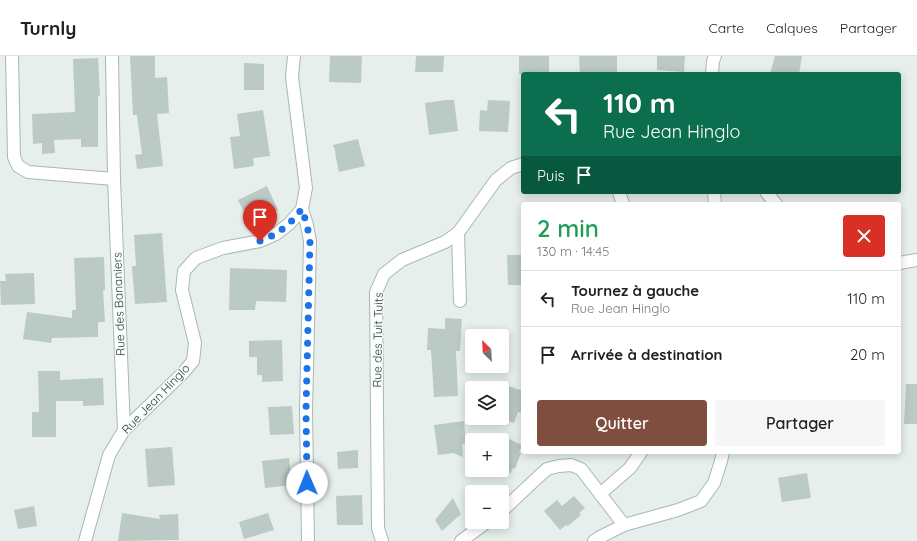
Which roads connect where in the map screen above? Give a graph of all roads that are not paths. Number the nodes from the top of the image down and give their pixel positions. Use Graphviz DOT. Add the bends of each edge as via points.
graph roads {
  1 [pos="12,56"];
  2 [pos="112,56"];
  3 [pos="294,56"];
  4 [pos="715,56"];
  5 [pos="712,72"];
  6 [pos="521,165"];
  7 [pos="114,179"];
  8 [pos="768,194"];
  9 [pos="774,202"];
  10 [pos="302,209"];
  11 [pos="458,232"];
  12 [pos="917,260"];
  13 [pos="901,263"];
  14 [pos="460,302"];
  15 [pos="124,430"];
  16 [pos="640,454"];
  17 [pos="723,454"];
  18 [pos="600,494"];
  19 [pos="509,504"];
  20 [pos="624,525"];
  21 [pos="477,529"];
  22 [pos="85,541"];
  23 [pos="308,541"];
  24 [pos="382,541"];
  25 [pos="461,541"];
  26 [pos="594,541"];
  1 -- 7 [label="street" via="14,157 18,166 28,172"];
  2 -- 7 [label="street, Rue des Bananiers"];
  3 -- 10 [label="street" via="292,77 306,188"];
  4 -- 5 [label="street"];
  6 -- 11 [label="street, Rue des Tuit Tuits" via="511,168 496,180"];
  7 -- 15 [label="street, Rue des Bananiers"];
  8 -- 9 [label="street"];
  10 -- 15 [label="street, Rue Jean Hinglo" via="276,234 260,241 223,248 196,258 184,271 182,290 195,342 192,361 183,373"];
  10 -- 23 [label="street" via="310,241 306,410"];
  11 -- 14 [label="street"];
  11 -- 24 [label="street, Rue des Tuit Tuits" via="445,242 402,260 384,274 376,292 378,528"];
  12 -- 13 [label="street"];
  15 -- 22 [label="street, Rue Jean Hinglo" via="109,455"];
  16 -- 18 [label="street" via="630,468"];
  17 -- 20 [label="street" via="714,483 701,501"];
  18 -- 19 [label="street" via="582,469 571,465 559,466 547,470"];
  18 -- 20 [label="street"];
  20 -- 26 [label="street"];
  21 -- 25 [label="street"];
}
